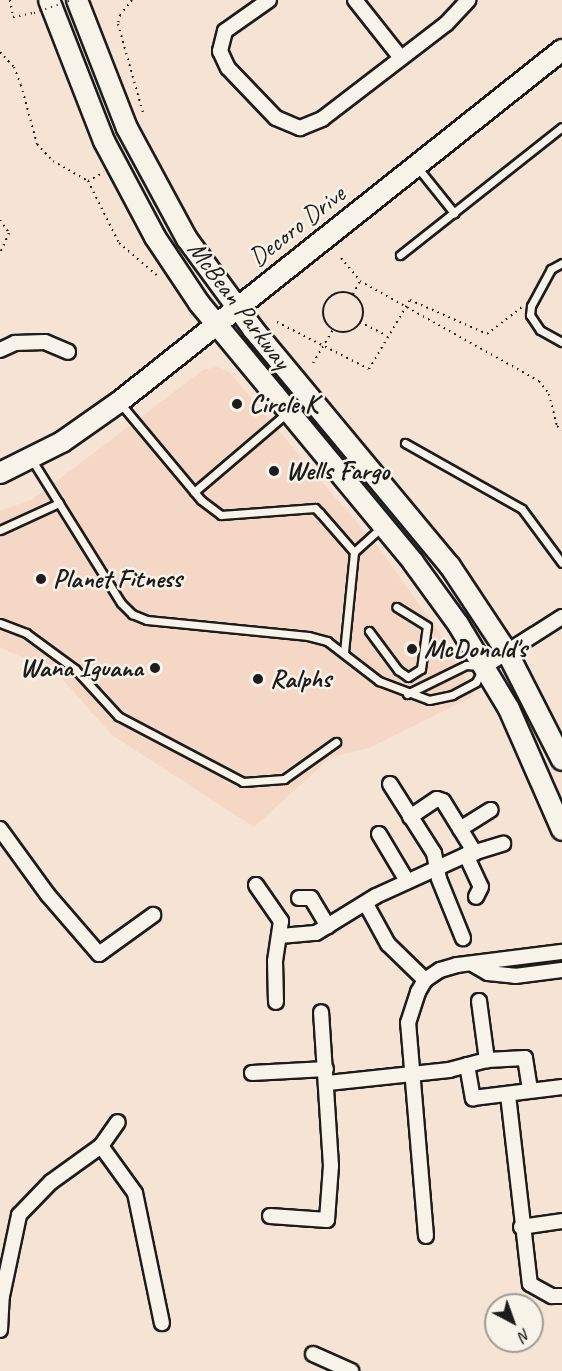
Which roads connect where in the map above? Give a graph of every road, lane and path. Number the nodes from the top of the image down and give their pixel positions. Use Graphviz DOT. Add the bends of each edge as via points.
graph roads {
  1 [pos="10,0"];
  2 [pos="49,0"];
  3 [pos="71,0"];
  4 [pos="77,0"];
  5 [pos="132,0"];
  6 [pos="269,0"];
  7 [pos="356,0"];
  8 [pos="468,0"];
  9 [pos="562,50"];
  10 [pos="0,52"];
  11 [pos="401,58"];
  12 [pos="143,113"];
  13 [pos="562,127"];
  14 [pos="116,165"];
  15 [pos="416,166"];
  16 [pos="88,181"];
  17 [pos="453,213"];
  18 [pos="0,220"];
  19 [pos="0,253"];
  20 [pos="400,255"];
  21 [pos="341,258"];
  22 [pos="562,263"];
  23 [pos="159,277"];
  24 [pos="360,281"];
  25 [pos="353,294"];
  26 [pos="404,306"];
  27 [pos="531,306"];
  28 [pos="237,308"];
  29 [pos="277,322"];
  30 [pos="360,322"];
  31 [pos="217,325"];
  32 [pos="333,330"];
  33 [pos="387,336"];
  34 [pos="562,342"];
  35 [pos="325,345"];
  36 [pos="0,350"];
  37 [pos="68,352"];
  38 [pos="313,363"];
  39 [pos="120,402"];
  40 [pos="288,412"];
  41 [pos="562,430"];
  42 [pos="405,443"];
  43 [pos="31,459"];
  44 [pos="0,473"];
  45 [pos="194,492"];
  46 [pos="58,503"];
  47 [pos="383,525"];
  48 [pos="0,530"];
  49 [pos="354,552"];
  50 [pos="562,563"];
  51 [pos="396,607"];
  52 [pos="562,617"];
  53 [pos="0,623"];
  54 [pos="369,631"];
  55 [pos="344,652"];
  56 [pos="507,652"];
  57 [pos="485,666"];
  58 [pos="407,694"];
  59 [pos="336,742"];
  60 [pos="562,760"];
  61 [pos="390,784"];
  62 [pos="491,810"];
  63 [pos="410,817"];
  64 [pos="0,829"];
  65 [pos="460,829"];
  66 [pos="562,830"];
  67 [pos="379,834"];
  68 [pos="503,844"];
  69 [pos="470,854"];
  70 [pos="437,868"];
  71 [pos="407,882"];
  72 [pos="256,885"];
  73 [pos="476,897"];
  74 [pos="299,898"];
  75 [pos="366,904"];
  76 [pos="153,915"];
  77 [pos="328,926"];
  78 [pos="280,936"];
  79 [pos="463,938"];
  80 [pos="562,952"];
  81 [pos="474,965"];
  82 [pos="562,970"];
  83 [pos="426,980"];
  84 [pos="479,1001"];
  85 [pos="276,1002"];
  86 [pos="321,1012"];
  87 [pos="487,1060"];
  88 [pos="467,1065"];
  89 [pos="252,1073"];
  90 [pos="410,1075"];
  91 [pos="327,1076"];
  92 [pos="562,1087"];
  93 [pos="531,1089"];
  94 [pos="508,1095"];
  95 [pos="118,1122"];
  96 [pos="101,1146"];
  97 [pos="270,1216"];
  98 [pos="562,1221"];
  99 [pos="522,1227"];
  100 [pos="426,1236"];
  101 [pos="1,1295"];
  102 [pos="562,1296"];
  103 [pos="162,1323"];
  104 [pos="0,1330"];
  105 [pos="313,1354"];
  106 [pos="351,1371"];
  1 -- 3 [label="path, bridge" via="13,17"];
  2 -- 14 [label="main road, McBean Parkway"];
  4 -- 28 [label="main road, McBean Parkway" via="112,96 142,160 187,239"];
  5 -- 12 [label="path" via="118,24"];
  6 -- 11 [label="street" via="225,31 220,51 228,69 291,128 309,126 322,119"];
  7 -- 11 [label="street"];
  8 -- 11 [label="street" via="446,24"];
  9 -- 15 [label="main road, Decoro Drive"];
  10 -- 16 [label="path" via="14,67 37,144 53,161"];
  13 -- 17 [label="lane"];
  14 -- 16 [label="path"];
  14 -- 31 [label="main road, McBean Parkway" via="160,245"];
  15 -- 17 [label="lane"];
  15 -- 28 [label="main road, Decoro Drive"];
  16 -- 23 [label="path" via="119,243"];
  17 -- 20 [label="lane"];
  18 -- 19 [label="path" via="9,233"];
  21 -- 24 [label="path"];
  22 -- 27 [label="lane" via="551,269"];
  24 -- 25 [label="path"];
  24 -- 26 [label="path"];
  25 -- 30 [label="path" via="361,303"];
  25 -- 32 [label="path" via="340,291 325,302 324,321"];
  26 -- 27 [label="path" via="410,300 487,334 500,322"];
  26 -- 33 [label="path"];
  26 -- 41 [label="path" via="539,381 549,394 557,426"];
  27 -- 34 [label="lane" via="533,322"];
  28 -- 31 [label="main road, Decoro Drive"];
  28 -- 56 [label="main road, McBean Parkway" via="429,538"];
  29 -- 35 [label="path"];
  30 -- 32 [label="path" via="345,332"];
  30 -- 33 [label="path"];
  31 -- 39 [label="main road, Decoro Drive"];
  31 -- 40 [label="main road, McBean Parkway"];
  32 -- 35 [label="path"];
  33 -- 35 [label="path" via="369,369"];
  35 -- 38 [label="path"];
  36 -- 37 [label="street" via="15,344 45,342"];
  39 -- 43 [label="main road, Decoro Drive"];
  39 -- 45 [label="lane"];
  40 -- 45 [label="lane"];
  40 -- 47 [label="main road, McBean Parkway"];
  42 -- 50 [label="lane" via="522,509"];
  43 -- 44 [label="main road, Decoro Drive"];
  43 -- 46 [label="lane"];
  45 -- 49 [label="lane" via="221,515 315,508"];
  46 -- 48 [label="lane"];
  46 -- 55 [label="lane" via="121,603 132,614 147,620 308,636"];
  47 -- 49 [label="lane"];
  47 -- 57 [label="main road, McBean Parkway" via="436,592"];
  49 -- 55 [label="lane"];
  51 -- 54 [label="lane" via="427,626 421,669 408,677 398,670"];
  52 -- 56 [label="street"];
  53 -- 59 [label="lane" via="26,633 75,669 118,716 243,782 284,779"];
  55 -- 58 [label="lane" via="379,681"];
  56 -- 57 [label="street"];
  56 -- 60 [label="main road, McBean Parkway"];
  57 -- 58 [label="lane" via="466,665"];
  57 -- 58 [label="lane" via="476,682 452,694 429,700"];
  57 -- 66 [label="main road, McBean Parkway" via="525,742"];
  61 -- 63 [label="street"];
  62 -- 65 [label="street"];
  63 -- 65 [label="street" via="437,799 443,801"];
  63 -- 70 [label="street" via="434,853"];
  64 -- 76 [label="street" via="48,895 99,954"];
  65 -- 69 [label="street"];
  67 -- 71 [label="street"];
  68 -- 69 [label="street"];
  69 -- 70 [label="street"];
  69 -- 73 [label="street" via="481,887"];
  70 -- 71 [label="street"];
  70 -- 79 [label="street"];
  71 -- 75 [label="street"];
  72 -- 78 [label="street" via="281,921"];
  74 -- 77 [label="street" via="311,898"];
  75 -- 77 [label="street"];
  75 -- 83 [label="street" via="388,945"];
  77 -- 78 [label="street" via="316,933"];
  78 -- 85 [label="street" via="275,961"];
  80 -- 81 [label="street"];
  81 -- 82 [label="street" via="488,973 515,976"];
  81 -- 83 [label="street" via="441,970"];
  83 -- 90 [label="street" via="408,1023"];
  84 -- 87 [label="street"];
  86 -- 91 [label="street"];
  87 -- 88 [label="street"];
  87 -- 93 [label="street" via="525,1058"];
  88 -- 90 [label="street"];
  88 -- 94 [label="street" via="473,1098"];
  89 -- 91 [label="street"];
  90 -- 91 [label="street"];
  90 -- 100 [label="street"];
  91 -- 97 [label="street" via="331,1166 327,1220"];
  92 -- 93 [label="street"];
  93 -- 94 [label="street"];
  94 -- 99 [label="street"];
  95 -- 96 [label="street"];
  96 -- 101 [label="street" via="51,1182 19,1215"];
  96 -- 103 [label="street" via="135,1193"];
  98 -- 99 [label="street"];
  99 -- 102 [label="street" via="534,1289"];
  101 -- 104 [label="street"];
  105 -- 106 [label="street"];
}
